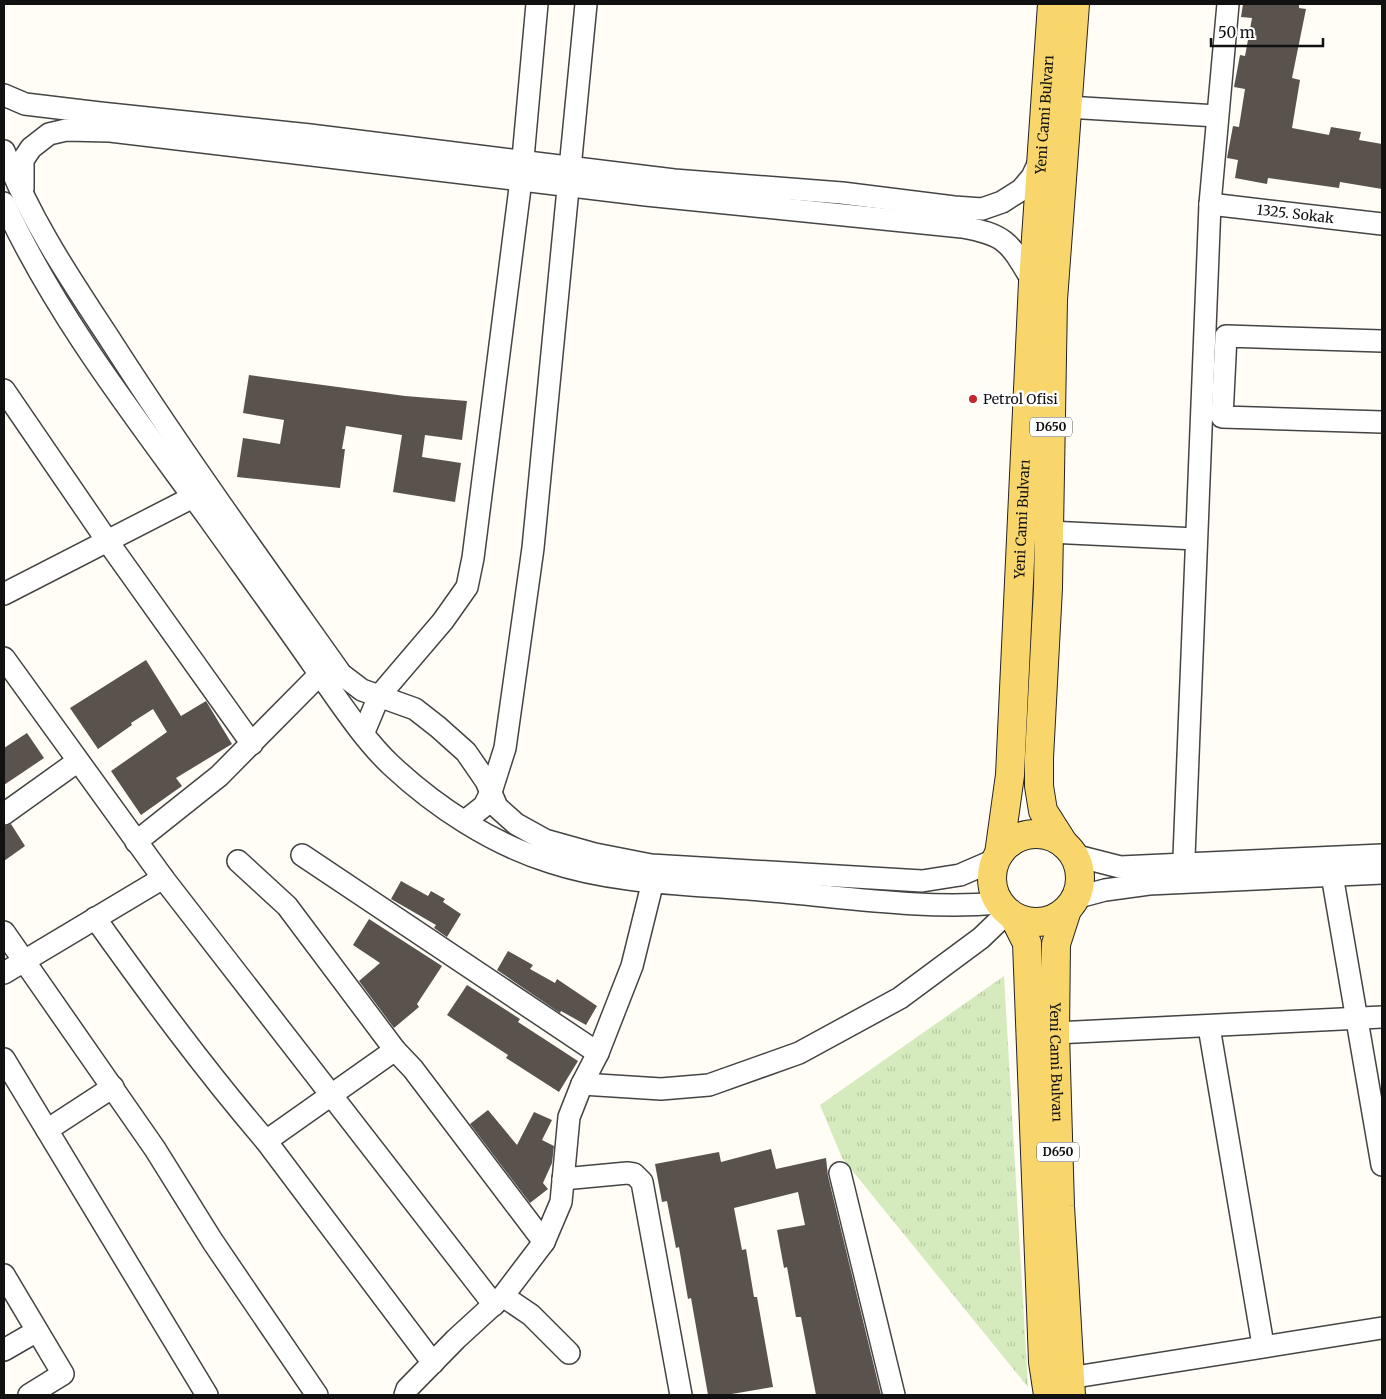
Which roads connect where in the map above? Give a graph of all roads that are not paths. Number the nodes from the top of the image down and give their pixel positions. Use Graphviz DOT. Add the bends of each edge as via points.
graph roads {
  1 [pos="537,4"];
  2 [pos="586,4"];
  3 [pos="1052,4"];
  4 [pos="1075,4"];
  5 [pos="1228,4"];
  6 [pos="4,95"];
  7 [pos="1067,107"];
  8 [pos="1217,116"];
  9 [pos="4,151"];
  10 [pos="1042,155"];
  11 [pos="522,171"];
  12 [pos="568,176"];
  13 [pos="14,200"];
  14 [pos="1210,204"];
  15 [pos="1382,224"];
  16 [pos="1033,282"];
  17 [pos="1382,340"];
  18 [pos="1224,378"];
  19 [pos="1202,379"];
  20 [pos="4,390"];
  21 [pos="1382,422"];
  22 [pos="193,497"];
  23 [pos="1049,532"];
  24 [pos="1196,539"];
  25 [pos="108,542"];
  26 [pos="4,594"];
  27 [pos="4,658"];
  28 [pos="320,674"];
  29 [pos="379,696"];
  30 [pos="364,732"];
  31 [pos="252,744"];
  32 [pos="78,761"];
  33 [pos="491,792"];
  34 [pos="4,814"];
  35 [pos="465,821"];
  36 [pos="136,842"];
  37 [pos="1069,850"];
  38 [pos="1382,854"];
  39 [pos="302,855"];
  40 [pos="998,857"];
  41 [pos="238,861"];
  42 [pos="1183,873"];
  43 [pos="1382,873"];
  44 [pos="1332,875"];
  45 [pos="162,878"];
  46 [pos="652,881"];
  47 [pos="1071,904"];
  48 [pos="1007,911"];
  49 [pos="95,918"];
  50 [pos="4,932"];
  51 [pos="23,962"];
  52 [pos="4,973"];
  53 [pos="1382,1017"];
  54 [pos="1356,1018"];
  55 [pos="1209,1027"];
  56 [pos="1055,1033"];
  57 [pos="396,1050"];
  58 [pos="598,1053"];
  59 [pos="4,1059"];
  60 [pos="582,1084"];
  61 [pos="113,1086"];
  62 [pos="330,1096"];
  63 [pos="1377,1100"];
  64 [pos="47,1130"];
  65 [pos="266,1141"];
  66 [pos="1382,1165"];
  67 [pos="840,1173"];
  68 [pos="563,1180"];
  69 [pos="544,1242"];
  70 [pos="4,1275"];
  71 [pos="498,1301"];
  72 [pos="1382,1328"];
  73 [pos="37,1331"];
  74 [pos="1263,1345"];
  75 [pos="4,1350"];
  76 [pos="569,1353"];
  77 [pos="433,1363"];
  78 [pos="1054,1391"];
  79 [pos="29,1395"];
  80 [pos="207,1395"];
  81 [pos="317,1395"];
  82 [pos="405,1395"];
  83 [pos="681,1395"];
  84 [pos="894,1395"];
  1 -- 11 [label="street"];
  2 -- 12 [label="street"];
  3 -- 10 [label="main road, Yeni Cami Bulvarı"];
  4 -- 7 [label="main road, Yeni Cami Bulvarı / D650"];
  5 -- 8 [label="street"];
  6 -- 11 [label="street" via="25,104"];
  7 -- 8 [label="street"];
  7 -- 23 [label="main road, Yeni Cami Bulvarı / D650" via="1052,300"];
  8 -- 14 [label="street"];
  9 -- 13 [label="street"];
  10 -- 12 [label="street" via="1032,177 1021,190 982,209 842,193 674,180"];
  10 -- 16 [label="main road, Yeni Cami Bulvarı"];
  11 -- 12 [label="street"];
  11 -- 13 [label="street" via="110,131 66,130 50,134 31,148 23,160"];
  11 -- 29 [label="street" via="467,587 443,621"];
  12 -- 16 [label="street" via="987,231 1003,239 1013,249"];
  12 -- 33 [label="street" via="533,548 505,748"];
  13 -- 22 [label="street" via="59,307"];
  13 -- 29 [label="street" via="39,229 173,437 341,674 362,690"];
  14 -- 15 [label="street, 1325. Sokak"];
  14 -- 19 [label="street"];
  16 -- 40 [label="main road, Yeni Cami Bulvarı" via="1010,775"];
  17 -- 18 [label="street" via="1226,336"];
  18 -- 19 [label="street"];
  18 -- 21 [label="street" via="1222,418"];
  19 -- 24 [label="street"];
  20 -- 25 [label="street"];
  22 -- 25 [label="street"];
  22 -- 28 [label="street"];
  23 -- 24 [label="street"];
  23 -- 37 [label="main road, Yeni Cami Bulvarı / D650" via="1039,786 1043,811"];
  24 -- 42 [label="street"];
  25 -- 26 [label="street"];
  25 -- 31 [label="street"];
  27 -- 32 [label="street"];
  28 -- 30 [label="street"];
  28 -- 31 [label="street"];
  29 -- 30 [label="street"];
  29 -- 33 [label="street" via="415,709 438,727 466,752"];
  30 -- 35 [label="street" via="390,765"];
  31 -- 36 [label="street" via="218,776"];
  32 -- 34 [label="street"];
  32 -- 36 [label="street"];
  33 -- 35 [label="street" via="484,806"];
  33 -- 40 [label="street" via="497,806 516,824 545,840 595,854 652,864 922,881 960,875"];
  35 -- 46 [label="street" via="501,842 550,862 605,875"];
  36 -- 45 [label="street"];
  37 -- 40 [label="main road" via="1051,837 1029,835 1008,843"];
  37 -- 42 [label="street" via="1120,867"];
  37 -- 47 [label="main road" via="1079,869 1080,884"];
  38 -- 42 [label="street"];
  39 -- 58 [label="street"];
  40 -- 48 [label="main road" via="992,882"];
  41 -- 57 [label="street" via="287,906"];
  42 -- 44 [label="street"];
  42 -- 47 [label="street" via="1105,890"];
  43 -- 44 [label="street"];
  44 -- 54 [label="street"];
  45 -- 49 [label="street"];
  45 -- 62 [label="street"];
  46 -- 48 [label="street" via="974,905"];
  46 -- 58 [label="street" via="632,966"];
  47 -- 48 [label="main road" via="1055,918 1042,922 1028,922"];
  47 -- 56 [label="main road, Yeni Cami Bulvarı / D650" via="1056,944"];
  48 -- 60 [label="street" via="981,938 900,998 799,1053 709,1085 661,1089"];
  48 -- 78 [label="main road, Yeni Cami Bulvarı" via="1027,943 1043,1362"];
  49 -- 51 [label="street"];
  49 -- 65 [label="street" via="217,1084"];
  50 -- 51 [label="street"];
  51 -- 52 [label="street"];
  51 -- 61 [label="street"];
  53 -- 54 [label="street"];
  54 -- 55 [label="street"];
  54 -- 63 [label="street"];
  55 -- 56 [label="street"];
  55 -- 74 [label="street"];
  56 -- 78 [label="main road, Yeni Cami Bulvarı / D650" via="1060,1206"];
  57 -- 62 [label="street"];
  57 -- 69 [label="street"];
  58 -- 60 [label="street"];
  59 -- 64 [label="street"];
  60 -- 68 [label="street" via="569,1117"];
  61 -- 64 [label="street"];
  61 -- 81 [label="street"];
  62 -- 65 [label="street"];
  62 -- 71 [label="street"];
  63 -- 66 [label="street"];
  64 -- 80 [label="street"];
  65 -- 77 [label="street"];
  67 -- 84 [label="street"];
  68 -- 69 [label="street" via="561,1202"];
  68 -- 83 [label="street" via="626,1173 634,1174 642,1182"];
  69 -- 71 [label="street"];
  70 -- 73 [label="street"];
  71 -- 76 [label="street" via="531,1316"];
  71 -- 77 [label="street"];
  72 -- 74 [label="street"];
  73 -- 75 [label="street"];
  73 -- 79 [label="street" via="63,1374"];
  74 -- 78 [label="street"];
  77 -- 82 [label="street"];
}
